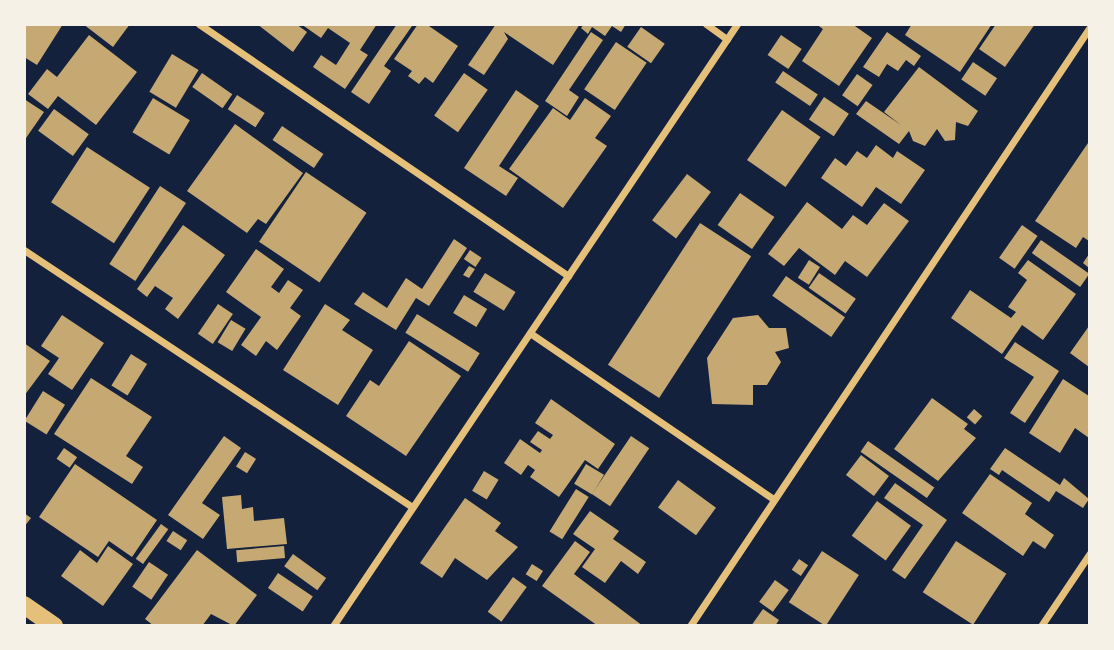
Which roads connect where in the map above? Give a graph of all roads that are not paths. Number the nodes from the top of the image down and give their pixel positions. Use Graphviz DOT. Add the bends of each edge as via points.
graph roads {
  1 [pos="199,24"];
  2 [pos="706,24"];
  3 [pos="737,24"];
  4 [pos="1090,27"];
  5 [pos="727,39"];
  6 [pos="24,250"];
  7 [pos="568,276"];
  8 [pos="530,333"];
  9 [pos="773,499"];
  10 [pos="412,508"];
  11 [pos="1090,553"];
  12 [pos="24,605"];
  13 [pos="54,625"];
  14 [pos="332,625"];
  15 [pos="690,625"];
  16 [pos="1041,625"];
  1 -- 7 [label="street"];
  2 -- 5 [label="street"];
  3 -- 5 [label="street"];
  4 -- 9 [label="street"];
  5 -- 7 [label="street"];
  6 -- 10 [label="street"];
  7 -- 8 [label="street"];
  8 -- 9 [label="street"];
  8 -- 10 [label="street"];
  9 -- 15 [label="street"];
  10 -- 14 [label="street"];
  11 -- 16 [label="street"];
  12 -- 13 [label="main road"];
}
